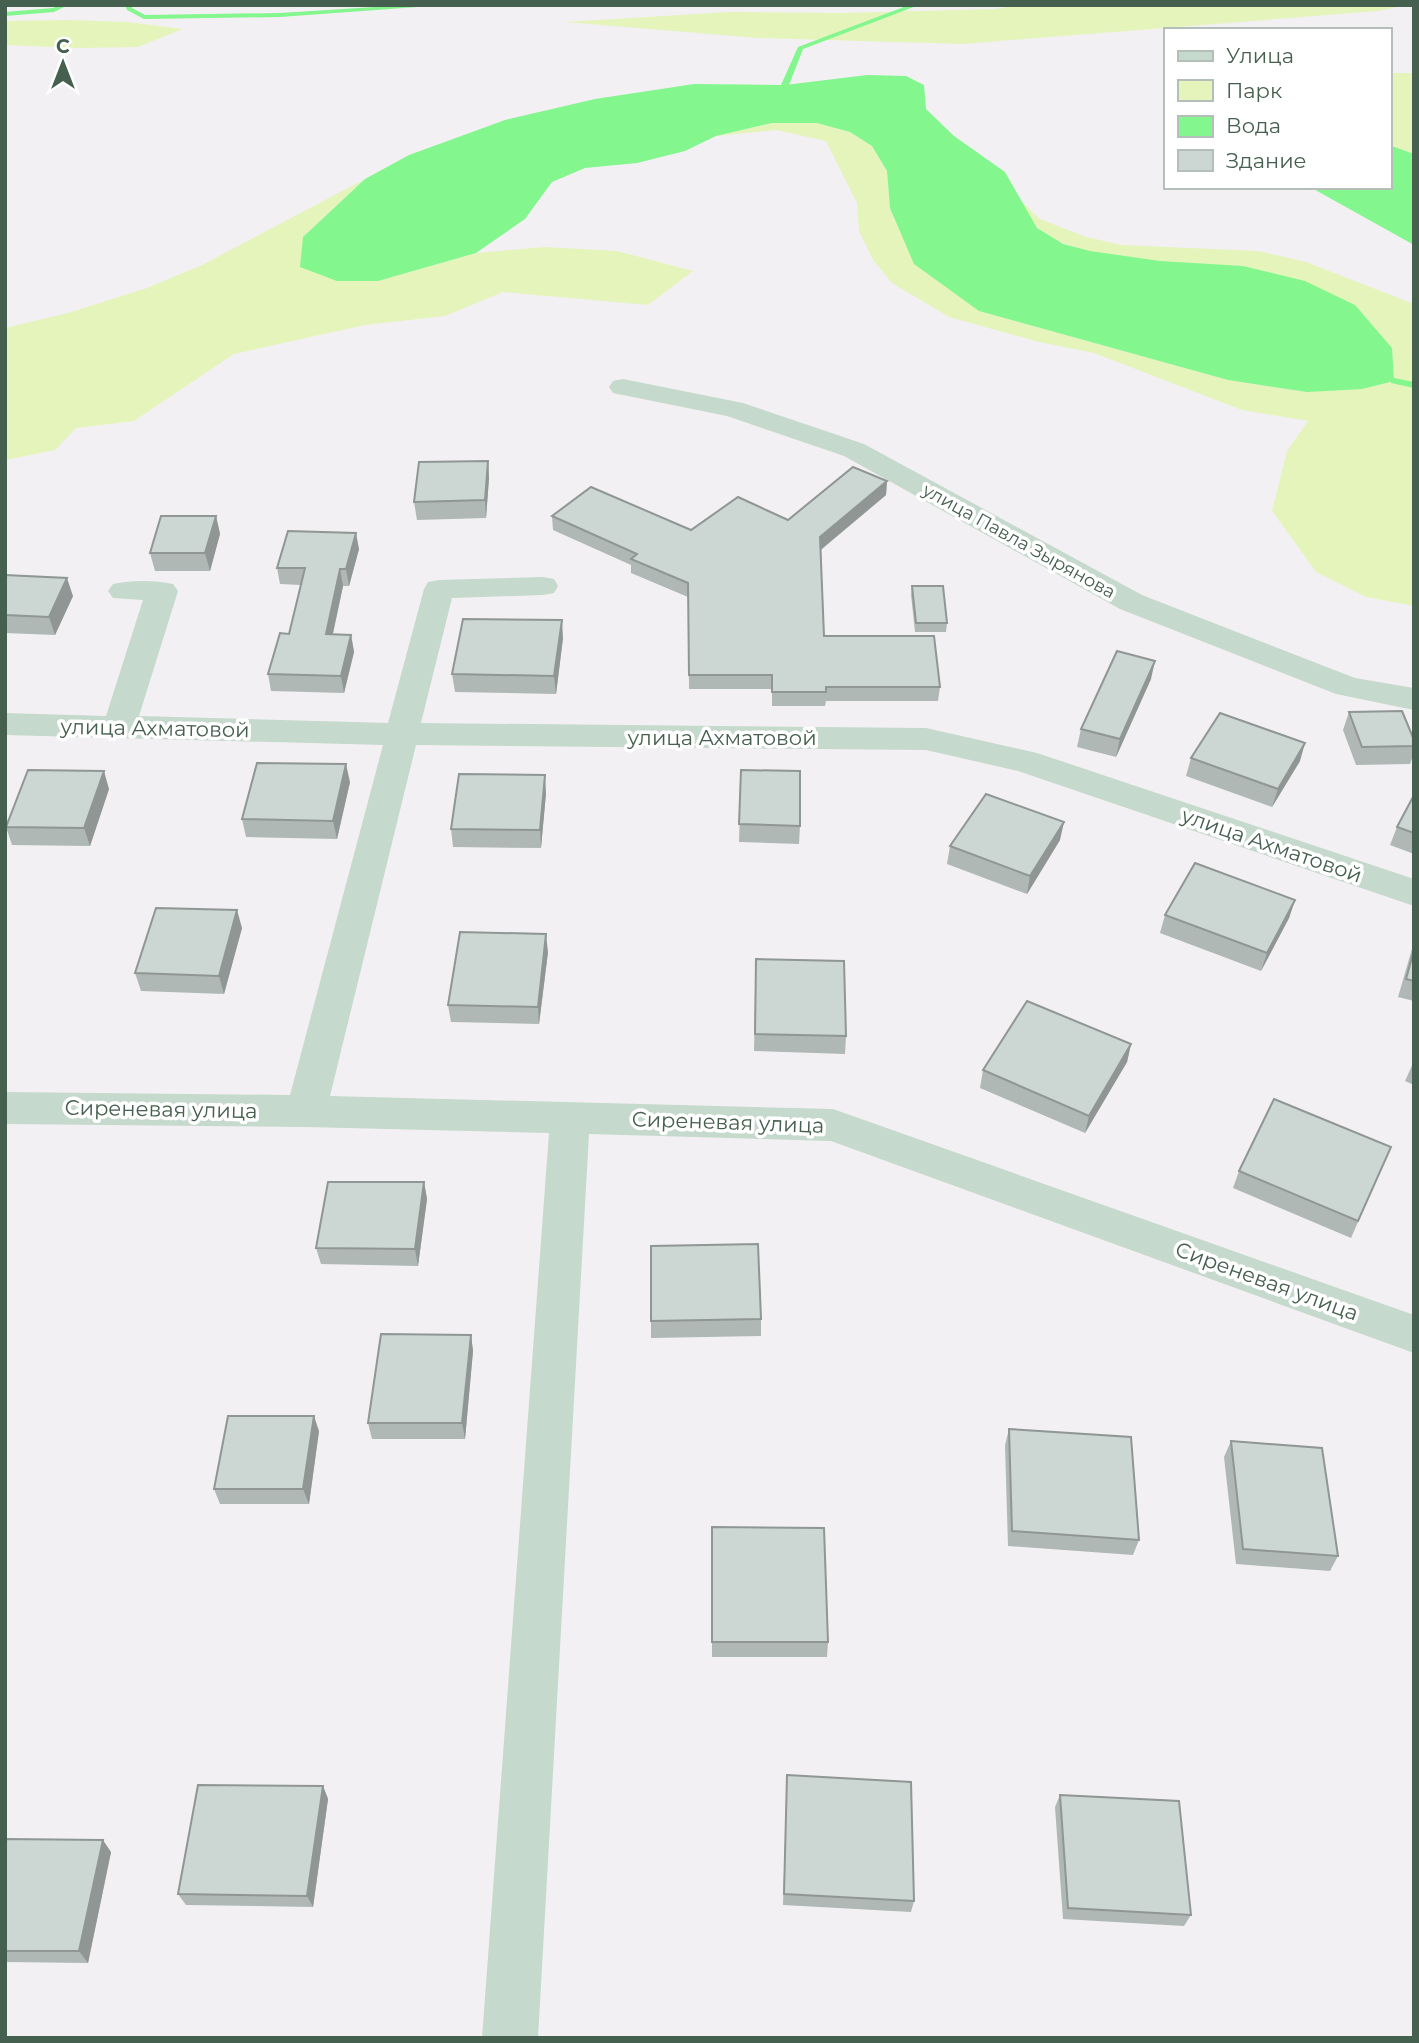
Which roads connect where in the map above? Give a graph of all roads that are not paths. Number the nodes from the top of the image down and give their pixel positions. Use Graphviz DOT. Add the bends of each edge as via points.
graph roads {
  1 [pos="623,387"];
  2 [pos="543,586"];
  3 [pos="124,591"];
  4 [pos="1414,699"];
  5 [pos="5,724"];
  6 [pos="119,727"];
  7 [pos="401,734"];
  8 [pos="1414,892"];
  9 [pos="5,1108"];
  10 [pos="306,1111"];
  11 [pos="570,1118"];
  12 [pos="1414,1334"];
  13 [pos="510,2038"];
  1 -- 4 [label="street, улица Павла Зырянова" via="733,410 854,450 1131,603 1348,687"];
  2 -- 7 [label="street" via="439,589"];
  3 -- 6 [label="street" via="162,591"];
  5 -- 6 [label="street, улица Ахматовой"];
  6 -- 7 [label="street, улица Ахматовой"];
  7 -- 8 [label="street, улица Ахматовой" via="926,739 1026,761"];
  7 -- 10 [label="street"];
  9 -- 10 [label="street, Сиреневая улица"];
  10 -- 11 [label="street, Сиреневая улица"];
  11 -- 12 [label="street, Сиреневая улица" via="833,1125"];
  11 -- 13 [label="street"];
}
